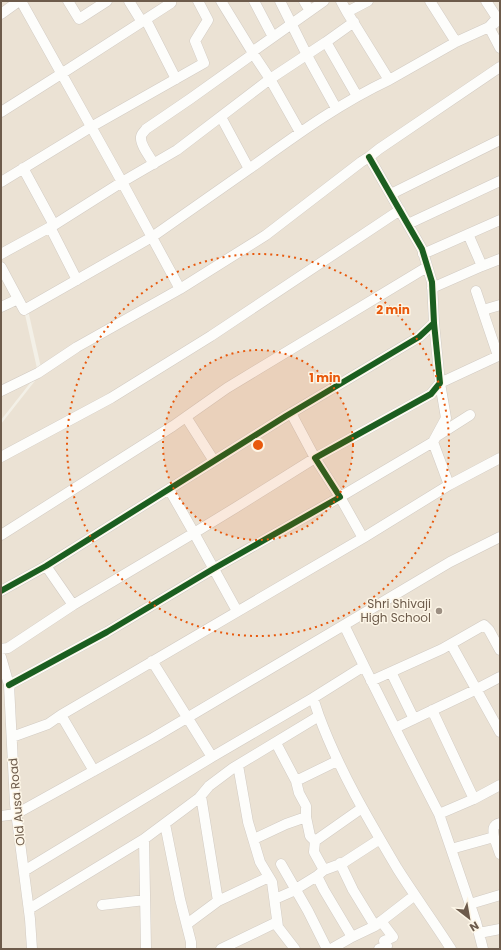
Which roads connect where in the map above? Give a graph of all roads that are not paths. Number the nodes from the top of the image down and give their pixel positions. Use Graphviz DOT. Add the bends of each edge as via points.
graph roads {
  1 [pos="20,1"];
  2 [pos="68,1"];
  3 [pos="107,1"];
  4 [pos="130,1"];
  5 [pos="198,1"];
  6 [pos="221,1"];
  7 [pos="254,1"];
  8 [pos="280,1"];
  9 [pos="304,1"];
  10 [pos="324,1"];
  11 [pos="341,1"];
  12 [pos="368,1"];
  13 [pos="430,1"];
  14 [pos="486,1"];
  15 [pos="172,2"];
  16 [pos="310,11"];
  17 [pos="348,12"];
  18 [pos="1,14"];
  19 [pos="500,20"];
  20 [pos="144,21"];
  21 [pos="354,22"];
  22 [pos="291,24"];
  23 [pos="489,27"];
  24 [pos="272,37"];
  25 [pos="326,42"];
  26 [pos="456,42"];
  27 [pos="500,48"];
  28 [pos="253,53"];
  29 [pos="306,55"];
  30 [pos="500,67"];
  31 [pos="61,74"];
  32 [pos="176,79"];
  33 [pos="270,79"];
  34 [pos="389,80"];
  35 [pos="357,96"];
  36 [pos="336,108"];
  37 [pos="1,112"];
  38 [pos="221,117"];
  39 [pos="91,127"];
  40 [pos="300,132"];
  41 [pos="500,140"];
  42 [pos="369,157"];
  43 [pos="154,164"];
  44 [pos="23,168"];
  45 [pos="250,169"];
  46 [pos="500,181"];
  47 [pos="1,182"];
  48 [pos="122,182"];
  49 [pos="391,194"];
  50 [pos="400,210"];
  51 [pos="500,220"];
  52 [pos="408,224"];
  53 [pos="52,226"];
  54 [pos="468,234"];
  55 [pos="152,236"];
  56 [pos="1,254"];
  57 [pos="423,254"];
  58 [pos="500,259"];
  59 [pos="482,266"];
  60 [pos="1,267"];
  61 [pos="427,267"];
  62 [pos="77,280"];
  63 [pos="180,288"];
  64 [pos="432,288"];
  65 [pos="476,291"];
  66 [pos="18,299"];
  67 [pos="500,305"];
  68 [pos="1,307"];
  69 [pos="483,310"];
  70 [pos="434,323"];
  71 [pos="499,355"];
  72 [pos="440,383"];
  73 [pos="1,391"];
  74 [pos="291,413"];
  75 [pos="470,415"];
  76 [pos="186,417"];
  77 [pos="435,439"];
  78 [pos="1,457"];
  79 [pos="315,458"];
  80 [pos="500,458"];
  81 [pos="214,461"];
  82 [pos="449,485"];
  83 [pos="169,489"];
  84 [pos="340,497"];
  85 [pos="194,533"];
  86 [pos="1,535"];
  87 [pos="500,537"];
  88 [pos="364,538"];
  89 [pos="46,566"];
  90 [pos="213,569"];
  91 [pos="1,591"];
  92 [pos="73,605"];
  93 [pos="236,611"];
  94 [pos="344,626"];
  95 [pos="451,644"];
  96 [pos="1,648"];
  97 [pos="500,650"];
  98 [pos="1,656"];
  99 [pos="152,662"];
  100 [pos="364,666"];
  101 [pos="391,672"];
  102 [pos="500,677"];
  103 [pos="371,682"];
  104 [pos="9,685"];
  105 [pos="477,689"];
  106 [pos="5,698"];
  107 [pos="313,698"];
  108 [pos="432,710"];
  109 [pos="61,715"];
  110 [pos="319,716"];
  111 [pos="188,717"];
  112 [pos="414,719"];
  113 [pos="395,728"];
  114 [pos="500,732"];
  115 [pos="12,736"];
  116 [pos="276,743"];
  117 [pos="212,757"];
  118 [pos="337,761"];
  119 [pos="238,765"];
  120 [pos="94,771"];
  121 [pos="296,781"];
  122 [pos="500,785"];
  123 [pos="201,796"];
  124 [pos="474,799"];
  125 [pos="362,808"];
  126 [pos="16,814"];
  127 [pos="439,814"];
  128 [pos="1,816"];
  129 [pos="306,817"];
  130 [pos="500,823"];
  131 [pos="165,824"];
  132 [pos="494,836"];
  133 [pos="144,839"];
  134 [pos="254,839"];
  135 [pos="380,839"];
  136 [pos="315,842"];
  137 [pos="451,849"];
  138 [pos="500,854"];
  139 [pos="281,864"];
  140 [pos="340,864"];
  141 [pos="24,871"];
  142 [pos="320,873"];
  143 [pos="269,877"];
  144 [pos="295,889"];
  145 [pos="415,895"];
  146 [pos="500,895"];
  147 [pos="275,899"];
  148 [pos="145,900"];
  149 [pos="218,901"];
  150 [pos="470,904"];
  151 [pos="102,905"];
  152 [pos="29,909"];
  153 [pos="277,922"];
  154 [pos="378,923"];
  155 [pos="187,924"];
  156 [pos="500,929"];
  157 [pos="479,933"];
  158 [pos="352,937"];
  159 [pos="483,946"];
  160 [pos="32,949"];
  161 [pos="146,949"];
  162 [pos="191,949"];
  163 [pos="221,949"];
  164 [pos="295,949"];
  165 [pos="327,949"];
  166 [pos="331,949"];
  167 [pos="379,949"];
  168 [pos="451,949"];
  169 [pos="473,949"];
  1 -- 18 [label="street"];
  1 -- 31 [label="street"];
  2 -- 3 [label="street" via="80,19"];
  4 -- 20 [label="street"];
  5 -- 32 [label="street" via="208,20 196,41 204,63"];
  6 -- 28 [label="street"];
  7 -- 24 [label="street"];
  8 -- 22 [label="street"];
  9 -- 16 [label="street"];
  10 -- 16 [label="street"];
  11 -- 17 [label="street"];
  12 -- 17 [label="street"];
  13 -- 26 [label="street"];
  14 -- 23 [label="street" via="497,18"];
  15 -- 20 [label="street"];
  16 -- 22 [label="street"];
  17 -- 21 [label="street"];
  19 -- 23 [label="street"];
  20 -- 31 [label="street"];
  20 -- 32 [label="street"];
  21 -- 25 [label="street"];
  21 -- 34 [label="street"];
  22 -- 24 [label="street"];
  22 -- 29 [label="street"];
  23 -- 26 [label="street"];
  23 -- 27 [label="street"];
  24 -- 28 [label="street"];
  25 -- 29 [label="street"];
  25 -- 35 [label="street"];
  26 -- 34 [label="street"];
  28 -- 33 [label="street"];
  28 -- 43 [label="street" via="146,129 141,137 142,143"];
  29 -- 33 [label="street"];
  29 -- 36 [label="street"];
  30 -- 42 [label="street"];
  31 -- 37 [label="street"];
  31 -- 39 [label="street"];
  32 -- 39 [label="street"];
  33 -- 38 [label="street"];
  33 -- 40 [label="street"];
  34 -- 35 [label="street"];
  35 -- 36 [label="street"];
  36 -- 40 [label="street"];
  38 -- 43 [label="street"];
  38 -- 45 [label="street"];
  39 -- 44 [label="street"];
  39 -- 48 [label="street"];
  40 -- 45 [label="street"];
  41 -- 49 [label="street"];
  42 -- 49 [label="street"];
  42 -- 63 [label="street" via="266,235"];
  43 -- 48 [label="street"];
  44 -- 47 [label="street"];
  44 -- 53 [label="street"];
  45 -- 55 [label="street"];
  46 -- 52 [label="street"];
  48 -- 53 [label="street"];
  48 -- 55 [label="street"];
  49 -- 50 [label="street"];
  50 -- 52 [label="street"];
  50 -- 78 [label="street" via="211,336 112,398"];
  51 -- 54 [label="street"];
  52 -- 57 [label="street"];
  53 -- 56 [label="street"];
  53 -- 62 [label="street"];
  54 -- 57 [label="street"];
  54 -- 59 [label="street"];
  55 -- 62 [label="street"];
  55 -- 63 [label="street"];
  57 -- 61 [label="street"];
  58 -- 59 [label="street"];
  59 -- 64 [label="street"];
  60 -- 66 [label="street"];
  61 -- 64 [label="street"];
  61 -- 76 [label="street" via="227,388"];
  62 -- 66 [label="street" via="24,310"];
  63 -- 73 [label="street" via="77,347 38,373"];
  64 -- 70 [label="street"];
  65 -- 69 [label="street"];
  66 -- 68 [label="street"];
  67 -- 69 [label="street"];
  69 -- 71 [label="street"];
  70 -- 72 [label="street"];
  70 -- 74 [label="street" via="419,337"];
  71 -- 72 [label="street"];
  72 -- 77 [label="street" via="446,418"];
  72 -- 79 [label="street" via="431,394"];
  74 -- 79 [label="street"];
  74 -- 81 [label="street"];
  75 -- 77 [label="street"];
  76 -- 81 [label="street"];
  76 -- 86 [label="street"];
  77 -- 82 [label="street"];
  77 -- 84 [label="street"];
  79 -- 84 [label="street"];
  79 -- 85 [label="street"];
  80 -- 82 [label="street"];
  81 -- 83 [label="street"];
  82 -- 88 [label="street"];
  83 -- 85 [label="street"];
  83 -- 89 [label="street"];
  84 -- 88 [label="street"];
  84 -- 90 [label="street"];
  85 -- 90 [label="street"];
  85 -- 92 [label="street"];
  87 -- 94 [label="street" via="450,562"];
  88 -- 93 [label="street"];
  89 -- 91 [label="street"];
  89 -- 92 [label="street"];
  90 -- 93 [label="street"];
  90 -- 104 [label="street" via="108,632"];
  92 -- 96 [label="street" via="8,648"];
  93 -- 99 [label="street"];
  94 -- 100 [label="street"];
  94 -- 111 [label="street"];
  95 -- 97 [label="street" via="484,625"];
  95 -- 101 [label="street"];
  95 -- 105 [label="street"];
  98 -- 104 [label="street, Old Ausa Road"];
  99 -- 109 [label="street"];
  99 -- 111 [label="street"];
  100 -- 103 [label="street"];
  100 -- 107 [label="street"];
  101 -- 103 [label="street"];
  101 -- 112 [label="street"];
  102 -- 105 [label="street"];
  103 -- 113 [label="street"];
  104 -- 106 [label="street, Old Ausa Road"];
  105 -- 108 [label="street"];
  105 -- 114 [label="street"];
  106 -- 115 [label="street, Old Ausa Road"];
  107 -- 110 [label="street"];
  107 -- 117 [label="street"];
  108 -- 112 [label="street"];
  108 -- 124 [label="street"];
  109 -- 115 [label="street" via="48,724"];
  109 -- 120 [label="street"];
  110 -- 116 [label="street"];
  110 -- 118 [label="street"];
  111 -- 117 [label="street"];
  111 -- 120 [label="street"];
  112 -- 113 [label="street"];
  113 -- 127 [label="street"];
  115 -- 126 [label="street, Old Ausa Road"];
  116 -- 119 [label="street"];
  116 -- 121 [label="street"];
  117 -- 141 [label="street"];
  118 -- 121 [label="street"];
  118 -- 125 [label="street"];
  119 -- 123 [label="street"];
  119 -- 134 [label="street" via="248,822"];
  120 -- 126 [label="street"];
  121 -- 129 [label="street" via="306,806"];
  122 -- 124 [label="street"];
  123 -- 131 [label="street"];
  123 -- 149 [label="street"];
  124 -- 127 [label="street"];
  125 -- 135 [label="street"];
  125 -- 136 [label="street"];
  126 -- 128 [label="street"];
  126 -- 141 [label="street, Old Ausa Road"];
  127 -- 137 [label="street"];
  129 -- 134 [label="street"];
  129 -- 136 [label="street" via="310,836"];
  130 -- 132 [label="street" via="494,826"];
  131 -- 133 [label="street"];
  131 -- 155 [label="street"];
  132 -- 137 [label="street"];
  132 -- 138 [label="street"];
  133 -- 148 [label="street"];
  133 -- 152 [label="street"];
  134 -- 143 [label="street" via="260,862"];
  135 -- 140 [label="street"];
  135 -- 145 [label="street"];
  136 -- 142 [label="street" via="314,852"];
  137 -- 150 [label="street"];
  139 -- 144 [label="street"];
  140 -- 142 [label="street"];
  140 -- 154 [label="street" via="353,890"];
  141 -- 152 [label="street, Old Ausa Road"];
  142 -- 144 [label="street"];
  142 -- 158 [label="street" via="324,890"];
  143 -- 147 [label="street"];
  143 -- 149 [label="street"];
  144 -- 147 [label="street"];
  144 -- 165 [label="street"];
  145 -- 154 [label="street"];
  145 -- 168 [label="street"];
  146 -- 150 [label="street"];
  147 -- 153 [label="street"];
  148 -- 151 [label="street"];
  148 -- 161 [label="street"];
  149 -- 155 [label="street"];
  150 -- 157 [label="street"];
  152 -- 160 [label="street, Old Ausa Road"];
  153 -- 163 [label="street"];
  153 -- 164 [label="street"];
  154 -- 158 [label="street"];
  154 -- 167 [label="street" via="393,937 384,941 387,946"];
  155 -- 162 [label="street" via="192,942"];
  156 -- 157 [label="street"];
  157 -- 159 [label="street"];
  158 -- 166 [label="street"];
  159 -- 169 [label="street"];
}
